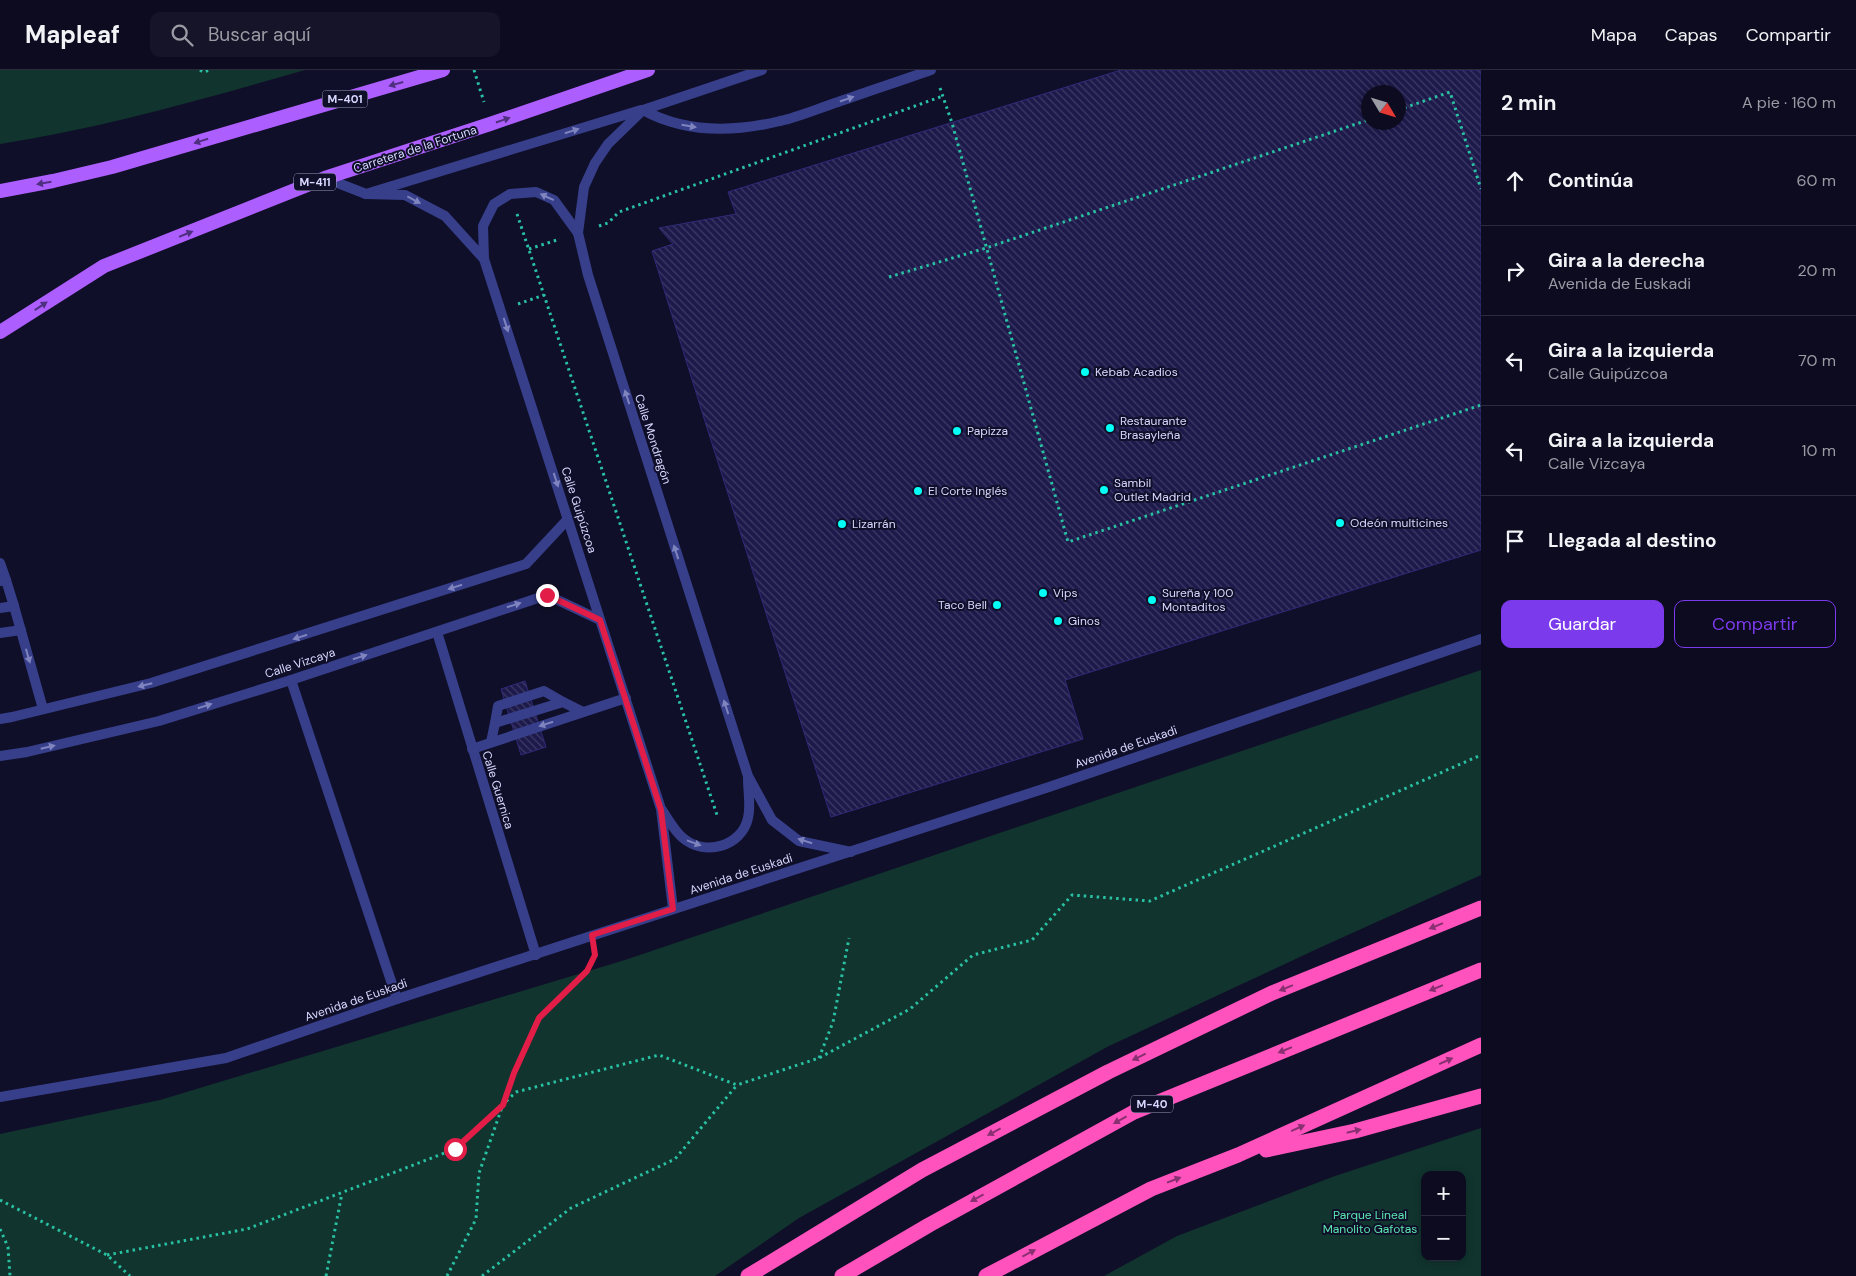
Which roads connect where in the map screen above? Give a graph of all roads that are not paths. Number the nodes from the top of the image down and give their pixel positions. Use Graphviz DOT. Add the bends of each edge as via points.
graph roads {
  1 [pos="443,70"];
  2 [pos="648,70"];
  3 [pos="762,70"];
  4 [pos="931,70"];
  5 [pos="643,110"];
  6 [pos="325,178"];
  7 [pos="0,191"];
  8 [pos="366,194"];
  9 [pos="578,233"];
  10 [pos="484,259"];
  11 [pos="0,332"];
  12 [pos="568,519"];
  13 [pos="0,563"];
  14 [pos="3,580"];
  15 [pos="14,606"];
  16 [pos="0,608"];
  17 [pos="600,620"];
  18 [pos="21,630"];
  19 [pos="437,632"];
  20 [pos="0,633"];
  21 [pos="1481,639"];
  22 [pos="291,680"];
  23 [pos="626,698"];
  24 [pos="563,702"];
  25 [pos="43,710"];
  26 [pos="583,712"];
  27 [pos="0,719"];
  28 [pos="495,723"];
  29 [pos="491,742"];
  30 [pos="472,749"];
  31 [pos="0,756"];
  32 [pos="748,776"];
  33 [pos="661,810"];
  34 [pos="852,852"];
  35 [pos="1481,908"];
  36 [pos="673,909"];
  37 [pos="536,955"];
  38 [pos="1481,970"];
  39 [pos="397,999"];
  40 [pos="1481,1046"];
  41 [pos="1481,1096"];
  42 [pos="0,1097"];
  43 [pos="1238,1156"];
  44 [pos="748,1276"];
  45 [pos="842,1276"];
  46 [pos="986,1276"];
  1 -- 7 [label="main road, M-401, one-way" via="112,167"];
  6 -- 2 [label="main road, Carretera de la Fortuna / M-411, one-way"];
  3 -- 5 [label="street, Calle Mondragón"];
  5 -- 4 [label="street, one-way" via="659,119 706,129 751,126 780,121"];
  8 -- 5 [label="street, one-way"];
  5 -- 9 [label="street, Calle Mondragón" via="608,144 595,163 584,187"];
  6 -- 8 [label="street, Calle Guipúzcoa"];
  11 -- 6 [label="main road, Carretera de la Fortuna / M-411, one-way" via="104,266"];
  8 -- 10 [label="street, Calle Guipúzcoa, one-way" via="405,195 445,216"];
  9 -- 10 [label="street, one-way" via="554,200 536,192 510,194 494,204 483,226"];
  32 -- 9 [label="street, Calle Mondragón, one-way" via="591,284"];
  10 -- 12 [label="street, Calle Guipúzcoa, one-way"];
  12 -- 17 [label="street, Calle Guipúzcoa"];
  12 -- 25 [label="street, Calle Vizcaya, one-way" via="526,564 151,683"];
  13 -- 14 [label="street"];
  14 -- 15 [label="street"];
  15 -- 16 [label="street"];
  15 -- 18 [label="street"];
  19 -- 17 [label="street, Calle Vizcaya, one-way" via="547,595"];
  17 -- 23 [label="street, Calle Guipúzcoa"];
  18 -- 20 [label="street"];
  18 -- 25 [label="street, one-way"];
  22 -- 19 [label="street, Calle Vizcaya, one-way"];
  19 -- 30 [label="street, Calle Guernica"];
  21 -- 34 [label="street, Avenida de Euskadi"];
  31 -- 22 [label="street, Calle Vizcaya, one-way" via="159,721"];
  22 -- 39 [label="street"];
  23 -- 26 [label="street"];
  23 -- 33 [label="street, Calle Guipúzcoa"];
  24 -- 26 [label="street"];
  24 -- 28 [label="street"];
  24 -- 28 [label="street" via="544,691 498,706"];
  25 -- 27 [label="street, Calle Vizcaya"];
  26 -- 29 [label="street, one-way"];
  28 -- 29 [label="street"];
  29 -- 30 [label="street"];
  30 -- 37 [label="street, Calle Guernica"];
  33 -- 32 [label="street, one-way" via="683,838 699,846 726,845 740,835 748,818"];
  34 -- 32 [label="street, Calle Mondragón, one-way" via="800,841 772,820"];
  33 -- 36 [label="street, Calle Guipúzcoa"];
  34 -- 36 [label="street, Avenida de Euskadi"];
  35 -- 44 [label="highway, one-way" via="1272,994 1108,1072 922,1170"];
  36 -- 37 [label="street, Avenida de Euskadi"];
  37 -- 39 [label="street, Avenida de Euskadi"];
  38 -- 45 [label="highway, M-40, one-way" via="1134,1112"];
  39 -- 42 [label="street, Avenida de Euskadi" via="226,1058"];
  43 -- 40 [label="highway, one-way"];
  43 -- 41 [label="highway, one-way" via="1355,1131"];
  46 -- 43 [label="highway, one-way" via="1150,1189"];
}
